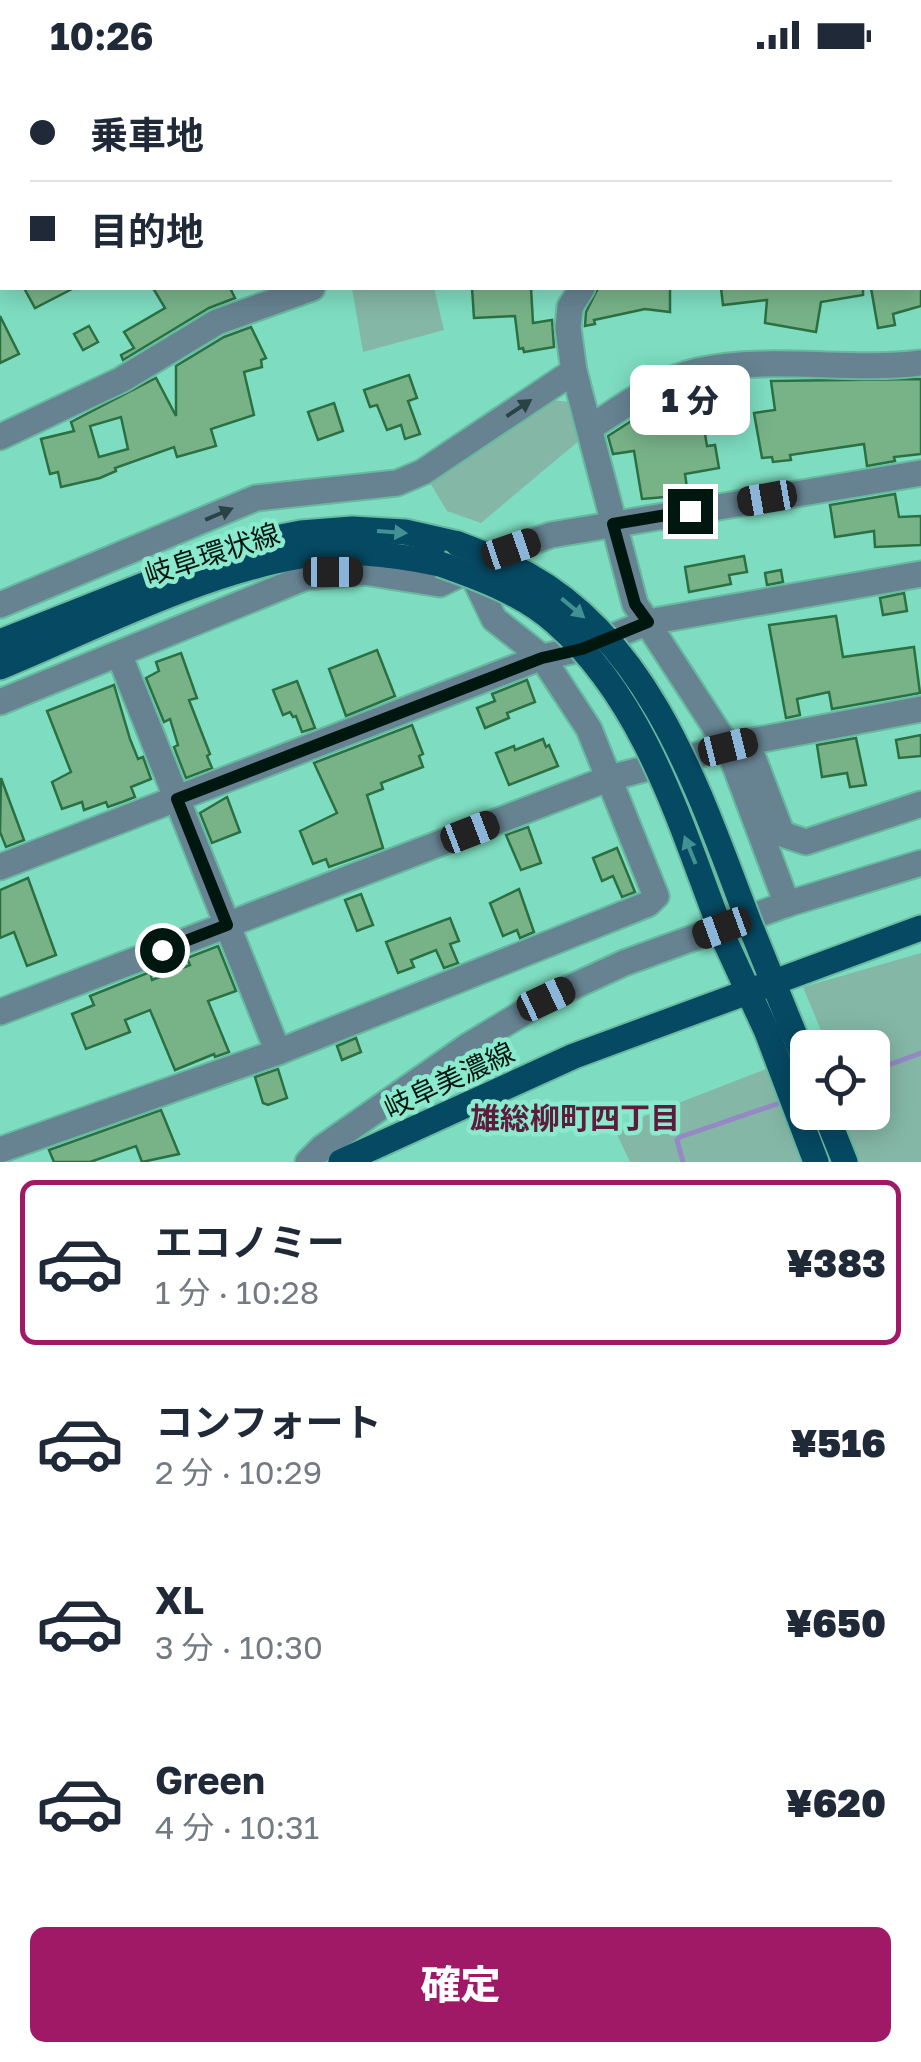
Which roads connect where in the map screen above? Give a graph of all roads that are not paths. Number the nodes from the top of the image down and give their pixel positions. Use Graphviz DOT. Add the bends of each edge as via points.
graph roads {
  1 [pos="306,290"];
  2 [pos="581,290"];
  3 [pos="921,363"];
  4 [pos="574,371"];
  5 [pos="590,428"];
  6 [pos="0,436"];
  7 [pos="921,473"];
  8 [pos="613,524"];
  9 [pos="250,543"];
  10 [pos="244,570"];
  11 [pos="471,571"];
  12 [pos="921,574"];
  13 [pos="0,605"];
  14 [pos="648,622"];
  15 [pos="0,624"];
  16 [pos="0,642"];
  17 [pos="119,654"];
  18 [pos="542,658"];
  19 [pos="0,667"];
  20 [pos="0,685"];
  21 [pos="0,702"];
  22 [pos="921,709"];
  23 [pos="737,744"];
  24 [pos="610,778"];
  25 [pos="177,799"];
  26 [pos="921,804"];
  27 [pos="921,863"];
  28 [pos="0,866"];
  29 [pos="786,904"];
  30 [pos="227,925"];
  31 [pos="921,928"];
  32 [pos="773,980"];
  33 [pos="747,991"];
  34 [pos="0,1012"];
  35 [pos="778,1028"];
  36 [pos="790,1044"];
  37 [pos="278,1052"];
  38 [pos="832,1130"];
  39 [pos="0,1150"];
  40 [pos="308,1162"];
  41 [pos="340,1162"];
  42 [pos="816,1162"];
  43 [pos="845,1162"];
  1 -- 6 [label="street" via="218,322 121,380"];
  2 -- 4 [label="street" via="568,328"];
  3 -- 5 [label="street" via="698,371 658,385"];
  4 -- 5 [label="street"];
  13 -- 4 [label="street, one-way" via="256,498 397,483"];
  5 -- 8 [label="street"];
  7 -- 8 [label="street"];
  8 -- 11 [label="street" via="551,535"];
  8 -- 14 [label="street" via="635,604"];
  9 -- 15 [label="main road" via="195,546"];
  9 -- 16 [label="main road, 岐阜環状線"];
  9 -- 32 [label="main road, 岐阜環状線, one-way, bridge" via="302,532 405,532 458,544 530,576 568,602 609,639 696,784"];
  10 -- 19 [label="main road, 岐阜環状線"];
  10 -- 20 [label="main road" via="101,644"];
  33 -- 10 [label="main road, 岐阜環状線, one-way, bridge" via="643,739 591,658 554,621 482,579 398,555 297,556"];
  11 -- 17 [label="street" via="440,584 364,572 306,577"];
  11 -- 18 [label="street" via="494,620"];
  12 -- 14 [label="street"];
  14 -- 18 [label="street"];
  14 -- 23 [label="street"];
  17 -- 21 [label="street"];
  17 -- 25 [label="street"];
  18 -- 24 [label="street" via="589,729"];
  18 -- 25 [label="street"];
  22 -- 23 [label="street"];
  23 -- 24 [label="street"];
  23 -- 26 [label="street" via="782,834 806,842"];
  23 -- 29 [label="street"];
  24 -- 30 [label="street"];
  24 -- 37 [label="street" via="653,883 656,896 648,904"];
  25 -- 28 [label="street"];
  25 -- 30 [label="street"];
  27 -- 29 [label="street"];
  29 -- 40 [label="street" via="546,999 468,1046"];
  30 -- 34 [label="street"];
  30 -- 37 [label="street"];
  31 -- 32 [label="main road, 岐阜美濃線"];
  32 -- 33 [label="main road, 岐阜美濃線"];
  32 -- 35 [label="main road, 岐阜環状線"];
  33 -- 35 [label="main road, 岐阜環状線"];
  33 -- 41 [label="main road, 岐阜美濃線" via="574,1056"];
  35 -- 36 [label="main road, 岐阜環状線"];
  35 -- 42 [label="main road, 岐阜環状線"];
  37 -- 39 [label="street"];
  38 -- 43 [label="main road"];
}
